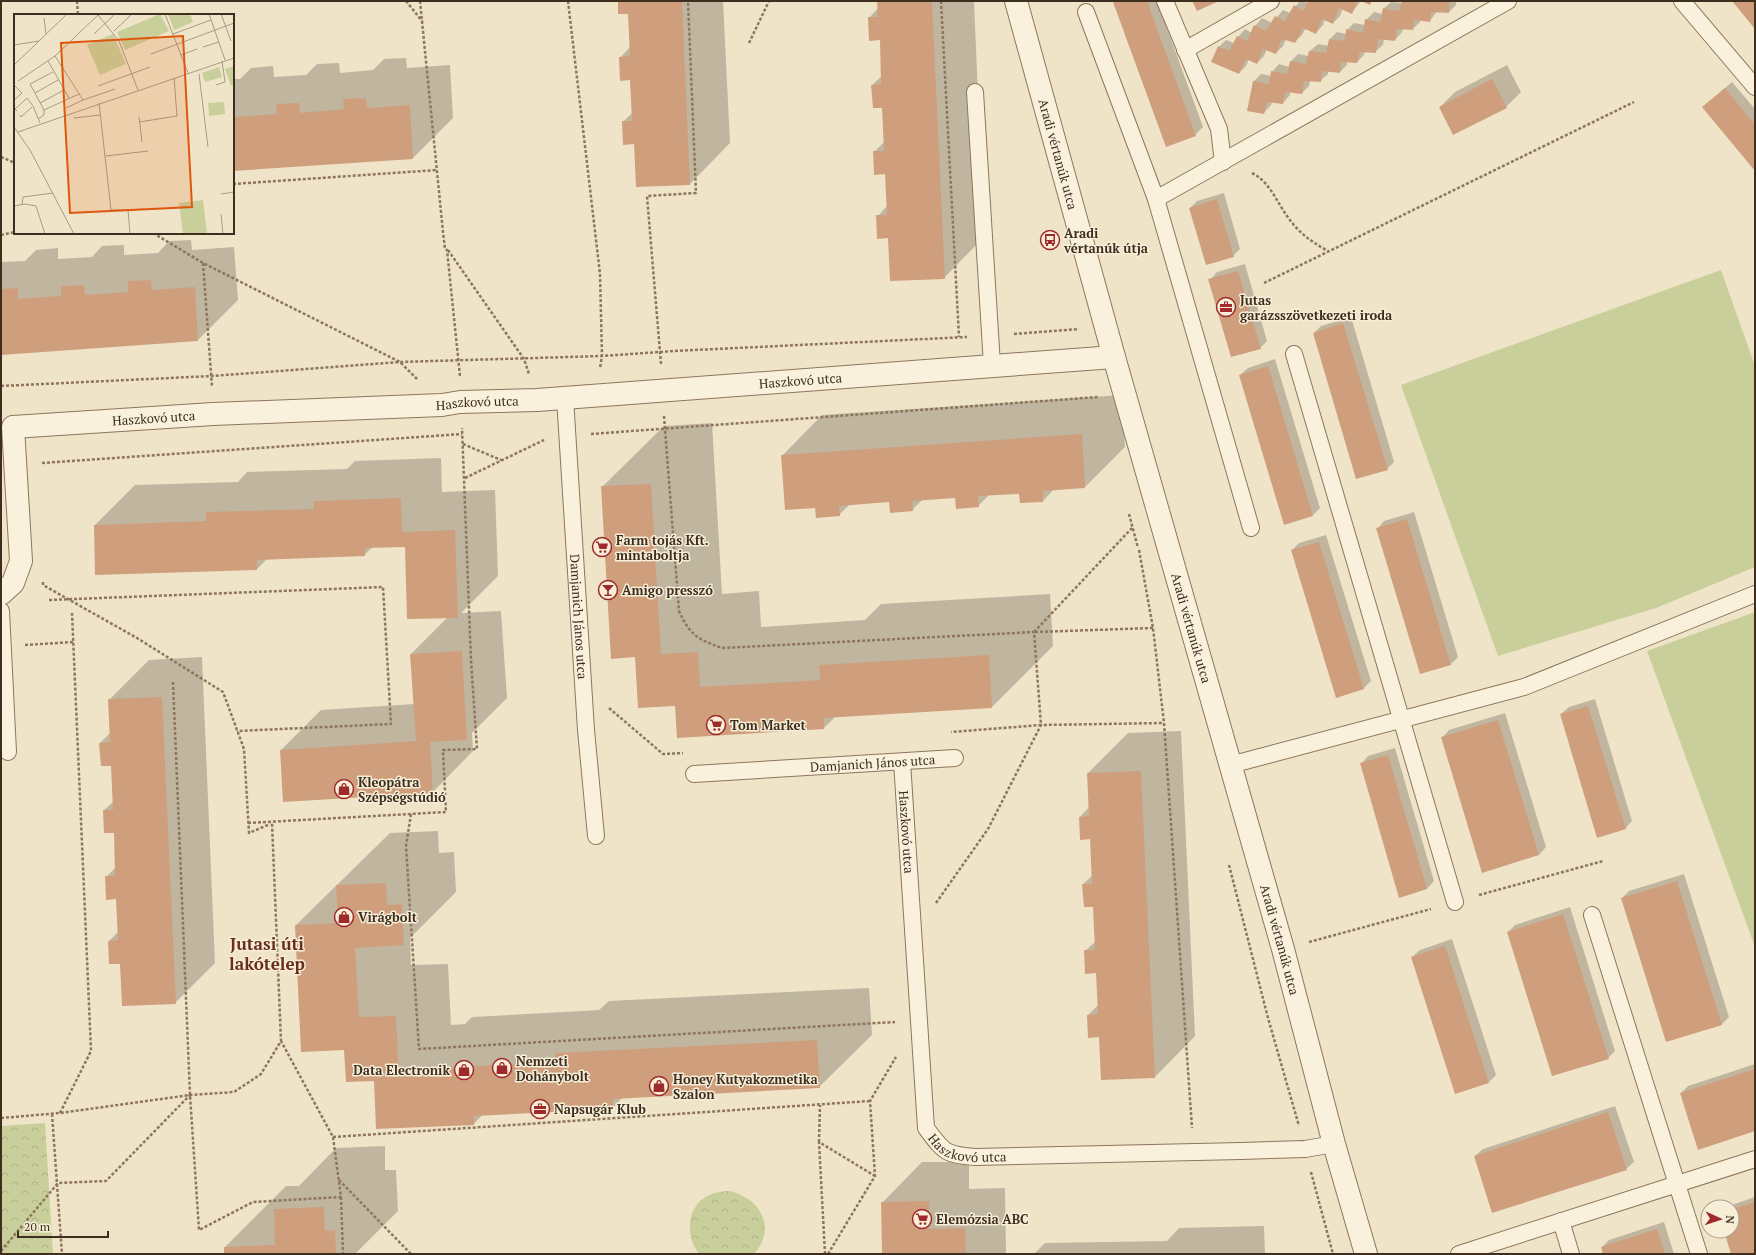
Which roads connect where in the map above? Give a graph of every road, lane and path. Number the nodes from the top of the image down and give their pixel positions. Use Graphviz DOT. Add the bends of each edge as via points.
graph roads {
  1 [pos="78,1"];
  2 [pos="406,1"];
  3 [pos="420,1"];
  4 [pos="568,1"];
  5 [pos="688,1"];
  6 [pos="769,1"];
  7 [pos="941,1"];
  8 [pos="1016,1"];
  9 [pos="1165,1"];
  10 [pos="1270,1"];
  11 [pos="1508,1"];
  12 [pos="1682,1"];
  13 [pos="1086,12"];
  14 [pos="78,14"];
  15 [pos="423,22"];
  16 [pos="749,43"];
  17 [pos="1185,50"];
  18 [pos="1755,87"];
  19 [pos="975,92"];
  20 [pos="1634,102"];
  21 [pos="1,157"];
  22 [pos="1223,162"];
  23 [pos="14,163"];
  24 [pos="437,170"];
  25 [pos="234,184"];
  26 [pos="1156,199"];
  27 [pos="14,232"];
  28 [pos="155,234"];
  29 [pos="1,236"];
  30 [pos="447,250"];
  31 [pos="1329,252"];
  32 [pos="203,263"];
  33 [pos="1264,283"];
  34 [pos="1079,329"];
  35 [pos="990,336"];
  36 [pos="959,337"];
  37 [pos="661,352"];
  38 [pos="1294,354"];
  39 [pos="602,356"];
  40 [pos="1114,357"];
  41 [pos="524,359"];
  42 [pos="460,361"];
  43 [pos="400,362"];
  44 [pos="992,365"];
  45 [pos="212,376"];
  46 [pos="1,386"];
  47 [pos="663,390"];
  48 [pos="594,395"];
  49 [pos="1101,397"];
  50 [pos="565,398"];
  51 [pos="537,400"];
  52 [pos="451,404"];
  53 [pos="212,414"];
  54 [pos="665,428"];
  55 [pos="566,430"];
  56 [pos="462,434"];
  57 [pos="463,444"];
  58 [pos="501,461"];
  59 [pos="40,463"];
  60 [pos="465,478"];
  61 [pos="1132,528"];
  62 [pos="1251,528"];
  63 [pos="1139,550"];
  64 [pos="43,577"];
  65 [pos="1,594"];
  66 [pos="1755,594"];
  67 [pos="49,600"];
  68 [pos="70,600"];
  69 [pos="1,611"];
  70 [pos="72,613"];
  71 [pos="1154,628"];
  72 [pos="1034,632"];
  73 [pos="73,642"];
  74 [pos="3,647"];
  75 [pos="173,682"];
  76 [pos="606,706"];
  77 [pos="1402,720"];
  78 [pos="1164,723"];
  79 [pos="1041,725"];
  80 [pos="237,731"];
  81 [pos="946,733"];
  82 [pos="8,752"];
  83 [pos="686,752"];
  84 [pos="955,758"];
  85 [pos="902,762"];
  86 [pos="1230,765"];
  87 [pos="694,774"];
  88 [pos="411,814"];
  89 [pos="272,823"];
  90 [pos="248,824"];
  91 [pos="596,836"];
  92 [pos="1455,902"];
  93 [pos="1592,915"];
  94 [pos="913,937"];
  95 [pos="918,1021"];
  96 [pos="281,1041"];
  97 [pos="190,1095"];
  98 [pos="870,1101"];
  99 [pos="1190,1104"];
  100 [pos="820,1105"];
  101 [pos="60,1113"];
  102 [pos="52,1114"];
  103 [pos="1,1118"];
  104 [pos="332,1137"];
  105 [pos="819,1142"];
  106 [pos="1334,1144"];
  107 [pos="1755,1159"];
  108 [pos="875,1176"];
  109 [pos="339,1179"];
  110 [pos="58,1183"];
  111 [pos="1677,1184"];
  112 [pos="341,1197"];
  113 [pos="1561,1221"];
  114 [pos="1,1252"];
  115 [pos="62,1254"];
  116 [pos="343,1254"];
  117 [pos="411,1254"];
  118 [pos="824,1254"];
  119 [pos="828,1254"];
  120 [pos="1366,1254"];
  121 [pos="1459,1254"];
  122 [pos="1571,1254"];
  123 [pos="1700,1254"];
  1 -- 14 [label="path"];
  2 -- 15 [label="path"];
  3 -- 15 [label="path"];
  4 -- 39 [label="path" via="600,274"];
  5 -- 37 [label="path" via="696,193 647,196"];
  6 -- 16 [label="path"];
  7 -- 36 [label="path"];
  8 -- 40 [label="street, Aradi vértanúk utca"];
  9 -- 17 [label="lane"];
  10 -- 17 [label="lane"];
  11 -- 22 [label="lane"];
  12 -- 18 [label="lane"];
  13 -- 26 [label="lane"];
  15 -- 24 [label="path"];
  17 -- 22 [label="lane" via="1219,129"];
  19 -- 35 [label="lane"];
  20 -- 31 [label="path"];
  21 -- 23 [label="path"];
  22 -- 26 [label="lane"];
  22 -- 31 [label="path" via="1255,174 1271,190 1287,216 1306,238"];
  24 -- 25 [label="path"];
  24 -- 30 [label="path"];
  26 -- 62 [label="lane"];
  27 -- 29 [label="path"];
  28 -- 32 [label="path"];
  30 -- 41 [label="path"];
  30 -- 42 [label="path"];
  31 -- 33 [label="path"];
  32 -- 43 [label="path"];
  32 -- 45 [label="path"];
  34 -- 35 [label="path"];
  35 -- 36 [label="path"];
  35 -- 44 [label="lane"];
  36 -- 37 [label="path"];
  37 -- 39 [label="path"];
  37 -- 47 [label="path"];
  38 -- 77 [label="lane"];
  39 -- 41 [label="path"];
  39 -- 48 [label="path"];
  40 -- 44 [label="street, Haszkovó utca"];
  40 -- 86 [label="street, Aradi vértanúk utca"];
  41 -- 42 [label="path"];
  41 -- 51 [label="path"];
  42 -- 43 [label="path"];
  42 -- 52 [label="path"];
  43 -- 45 [label="path"];
  43 -- 52 [label="path"];
  44 -- 47 [label="street, Haszkovó utca"];
  45 -- 46 [label="path"];
  45 -- 53 [label="path"];
  47 -- 48 [label="street, Haszkovó utca"];
  47 -- 54 [label="path"];
  48 -- 50 [label="street, Haszkovó utca"];
  49 -- 54 [label="path"];
  50 -- 51 [label="street, Haszkovó utca"];
  50 -- 55 [label="lane, Damjanich János utca"];
  51 -- 52 [label="street, Haszkovó utca"];
  52 -- 53 [label="street, Haszkovó utca"];
  52 -- 56 [label="path"];
  53 -- 65 [label="street, Haszkovó utca" via="13,427 21,561 13,583"];
  54 -- 55 [label="path" via="577,435"];
  54 -- 72 [label="path" via="679,611 686,627 701,640 728,648"];
  55 -- 58 [label="path"];
  55 -- 91 [label="lane, Damjanich János utca" via="586,730"];
  56 -- 57 [label="path"];
  56 -- 59 [label="path"];
  57 -- 58 [label="path"];
  57 -- 60 [label="path"];
  58 -- 60 [label="path"];
  60 -- 88 [label="path" via="476,749 443,750 446,812"];
  61 -- 72 [label="path"];
  63 -- 71 [label="path"];
  64 -- 68 [label="path" via="43,585"];
  66 -- 77 [label="lane" via="1524,687"];
  67 -- 68 [label="path"];
  68 -- 80 [label="path" via="223,692"];
  68 -- 80 [label="path" via="383,587 391,724"];
  69 -- 74 [label="lane"];
  70 -- 73 [label="path"];
  71 -- 72 [label="path"];
  71 -- 78 [label="path"];
  72 -- 79 [label="path"];
  73 -- 74 [label="path"];
  73 -- 101 [label="path" via="91,1051"];
  74 -- 82 [label="lane"];
  75 -- 97 [label="path"];
  76 -- 83 [label="path" via="663,754"];
  77 -- 86 [label="lane"];
  77 -- 92 [label="lane"];
  78 -- 79 [label="path"];
  78 -- 99 [label="path"];
  79 -- 81 [label="path"];
  79 -- 94 [label="path" via="988,829"];
  80 -- 90 [label="path" via="244,749"];
  84 -- 85 [label="lane, Damjanich János utca"];
  85 -- 87 [label="lane, Damjanich János utca"];
  85 -- 94 [label="lane, Haszkovó utca"];
  86 -- 106 [label="street, Aradi vértanúk utca" via="1283,950"];
  88 -- 89 [label="path"];
  88 -- 95 [label="path" via="406,846 419,1049"];
  89 -- 90 [label="path"];
  89 -- 90 [label="path" via="249,833"];
  89 -- 96 [label="path"];
  93 -- 111 [label="lane"];
  94 -- 95 [label="lane, Haszkovó utca"];
  95 -- 98 [label="path"];
  95 -- 106 [label="lane, Haszkovó utca" via="926,1128 941,1148 954,1155 976,1157 1241,1152 1305,1149"];
  96 -- 97 [label="path" via="261,1074 234,1092"];
  96 -- 104 [label="path"];
  97 -- 101 [label="path"];
  97 -- 110 [label="path" via="106,1181"];
  97 -- 112 [label="path" via="199,1230 253,1202"];
  98 -- 100 [label="path"];
  98 -- 108 [label="path"];
  100 -- 104 [label="path"];
  100 -- 105 [label="path"];
  101 -- 102 [label="path"];
  102 -- 103 [label="path"];
  102 -- 110 [label="path"];
  104 -- 109 [label="path"];
  105 -- 108 [label="path"];
  105 -- 118 [label="path"];
  106 -- 120 [label="street, Aradi vértanúk utca"];
  107 -- 111 [label="lane"];
  108 -- 119 [label="path"];
  109 -- 112 [label="path"];
  109 -- 117 [label="path"];
  110 -- 114 [label="path"];
  110 -- 115 [label="path"];
  111 -- 113 [label="lane"];
  111 -- 123 [label="lane"];
  112 -- 116 [label="path"];
  113 -- 121 [label="lane"];
  113 -- 122 [label="lane"];
}
